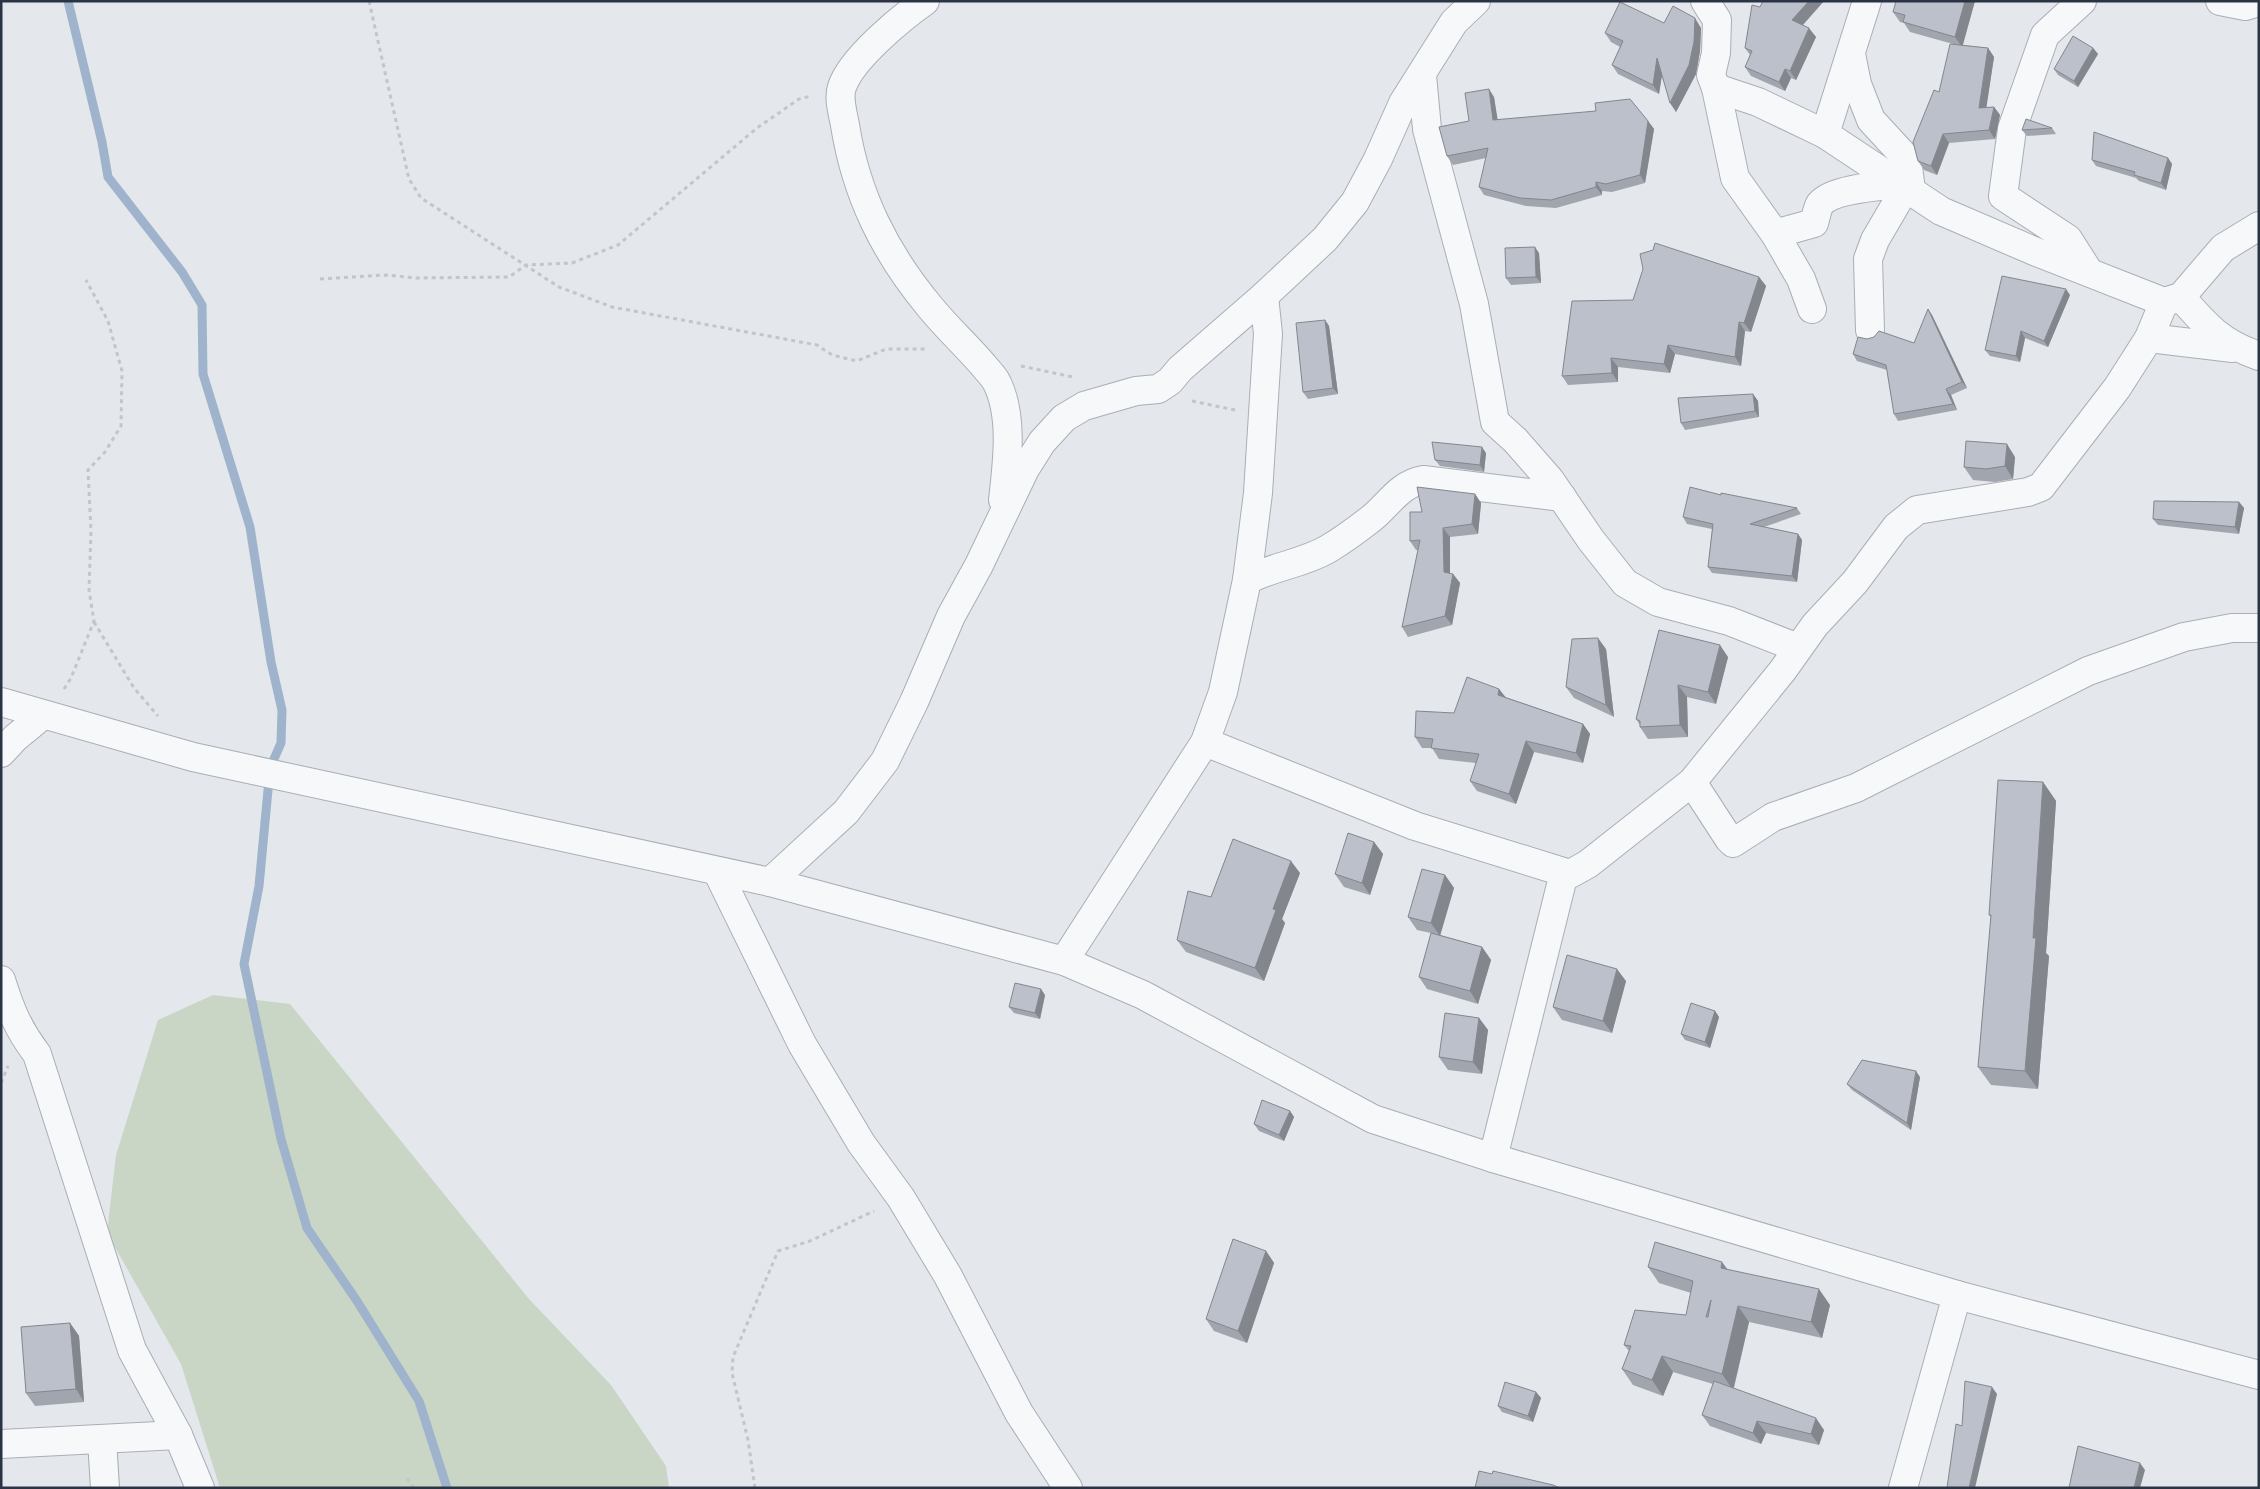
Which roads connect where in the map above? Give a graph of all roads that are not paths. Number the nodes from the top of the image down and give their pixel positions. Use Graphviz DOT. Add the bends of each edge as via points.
graph roads {
  1 [pos="925,1"];
  2 [pos="1476,1"];
  3 [pos="1705,1"];
  4 [pos="1867,1"];
  5 [pos="2082,1"];
  6 [pos="2220,1"];
  7 [pos="2259,2"];
  8 [pos="1851,54"];
  9 [pos="1422,75"];
  10 [pos="1716,88"];
  11 [pos="1825,134"];
  12 [pos="1907,187"];
  13 [pos="2259,226"];
  14 [pos="1775,234"];
  15 [pos="2089,272"];
  16 [pos="1264,296"];
  17 [pos="2173,299"];
  18 [pos="1812,309"];
  19 [pos="1870,330"];
  20 [pos="2150,338"];
  21 [pos="2248,352"];
  22 [pos="1562,497"];
  23 [pos="1000,523"];
  24 [pos="1247,580"];
  25 [pos="2259,628"];
  26 [pos="1798,648"];
  27 [pos="1,702"];
  28 [pos="44,715"];
  29 [pos="1204,742"];
  30 [pos="1,753"];
  31 [pos="1692,782"];
  32 [pos="717,872"];
  33 [pos="1564,873"];
  34 [pos="770,882"];
  35 [pos="1064,961"];
  36 [pos="1,980"];
  37 [pos="8,1024"];
  38 [pos="1493,1158"];
  39 [pos="1957,1296"];
  40 [pos="2259,1375"];
  41 [pos="178,1435"];
  42 [pos="102,1440"];
  43 [pos="1,1444"];
  44 [pos="105,1488"];
  45 [pos="200,1488"];
  46 [pos="1068,1488"];
  47 [pos="1903,1488"];
  1 -- 23 [label="street" via="890,30 848,73 841,89 848,145 867,207 887,247 909,281 996,381 1004,405 1008,440"];
  2 -- 9 [label="street" via="1454,22"];
  3 -- 10 [label="street" via="1716,20 1716,53 1711,75"];
  4 -- 8 [label="street"];
  5 -- 15 [label="street" via="2045,35 2012,129 2003,196 2068,238"];
  6 -- 7 [label="street" via="2245,6"];
  8 -- 11 [label="street"];
  8 -- 12 [label="street" via="1857,84 1871,120 1906,159"];
  9 -- 16 [label="street" via="1402,104 1355,202 1325,239"];
  9 -- 22 [label="street" via="1427,129 1474,304 1495,422 1515,440"];
  10 -- 11 [label="street" via="1758,102"];
  10 -- 14 [label="street" via="1735,178"];
  11 -- 12 [label="street"];
  12 -- 14 [label="street" via="1858,189 1828,198 1819,205 1814,223"];
  12 -- 15 [label="street" via="1942,211"];
  12 -- 19 [label="street" via="1875,240 1868,259"];
  13 -- 17 [label="street" via="2223,248"];
  14 -- 18 [label="street" via="1801,279"];
  15 -- 17 [label="street"];
  16 -- 23 [label="street" via="1158,389 1118,395 1084,406 1064,418 1042,442"];
  16 -- 24 [label="street" via="1268,334 1263,421"];
  17 -- 20 [label="street"];
  17 -- 21 [label="street" via="2208,328"];
  20 -- 21 [label="street"];
  20 -- 26 [label="street" via="2117,388 2041,487 2028,492 1916,510 1896,527 1855,582"];
  22 -- 24 [label="street" via="1423,480 1410,482 1373,517 1328,549 1302,562 1267,570"];
  22 -- 26 [label="street" via="1625,583 1658,602 1729,621"];
  23 -- 34 [label="street" via="951,616 884,761 846,812"];
  24 -- 29 [label="street" via="1222,692"];
  25 -- 31 [label="street" via="2232,628 2184,637 2088,670 1856,788 1773,817 1733,843"];
  26 -- 31 [label="street"];
  27 -- 28 [label="street"];
  28 -- 30 [label="street"];
  28 -- 32 [label="street" via="269,775"];
  29 -- 33 [label="street" via="1415,826"];
  29 -- 35 [label="street"];
  31 -- 33 [label="street" via="1588,864 1570,874"];
  32 -- 34 [label="street"];
  32 -- 46 [label="street" via="802,1044 861,1143 901,1198 948,1276 1019,1413"];
  33 -- 38 [label="street"];
  34 -- 35 [label="street"];
  35 -- 38 [label="street" via="1142,995 1373,1119"];
  36 -- 37 [label="street"];
  37 -- 41 [label="street" via="21,1033 37,1054 132,1350"];
  38 -- 39 [label="street"];
  39 -- 40 [label="street"];
  39 -- 47 [label="street"];
  41 -- 42 [label="street"];
  41 -- 45 [label="street"];
  42 -- 43 [label="street"];
  42 -- 44 [label="street"];
}
